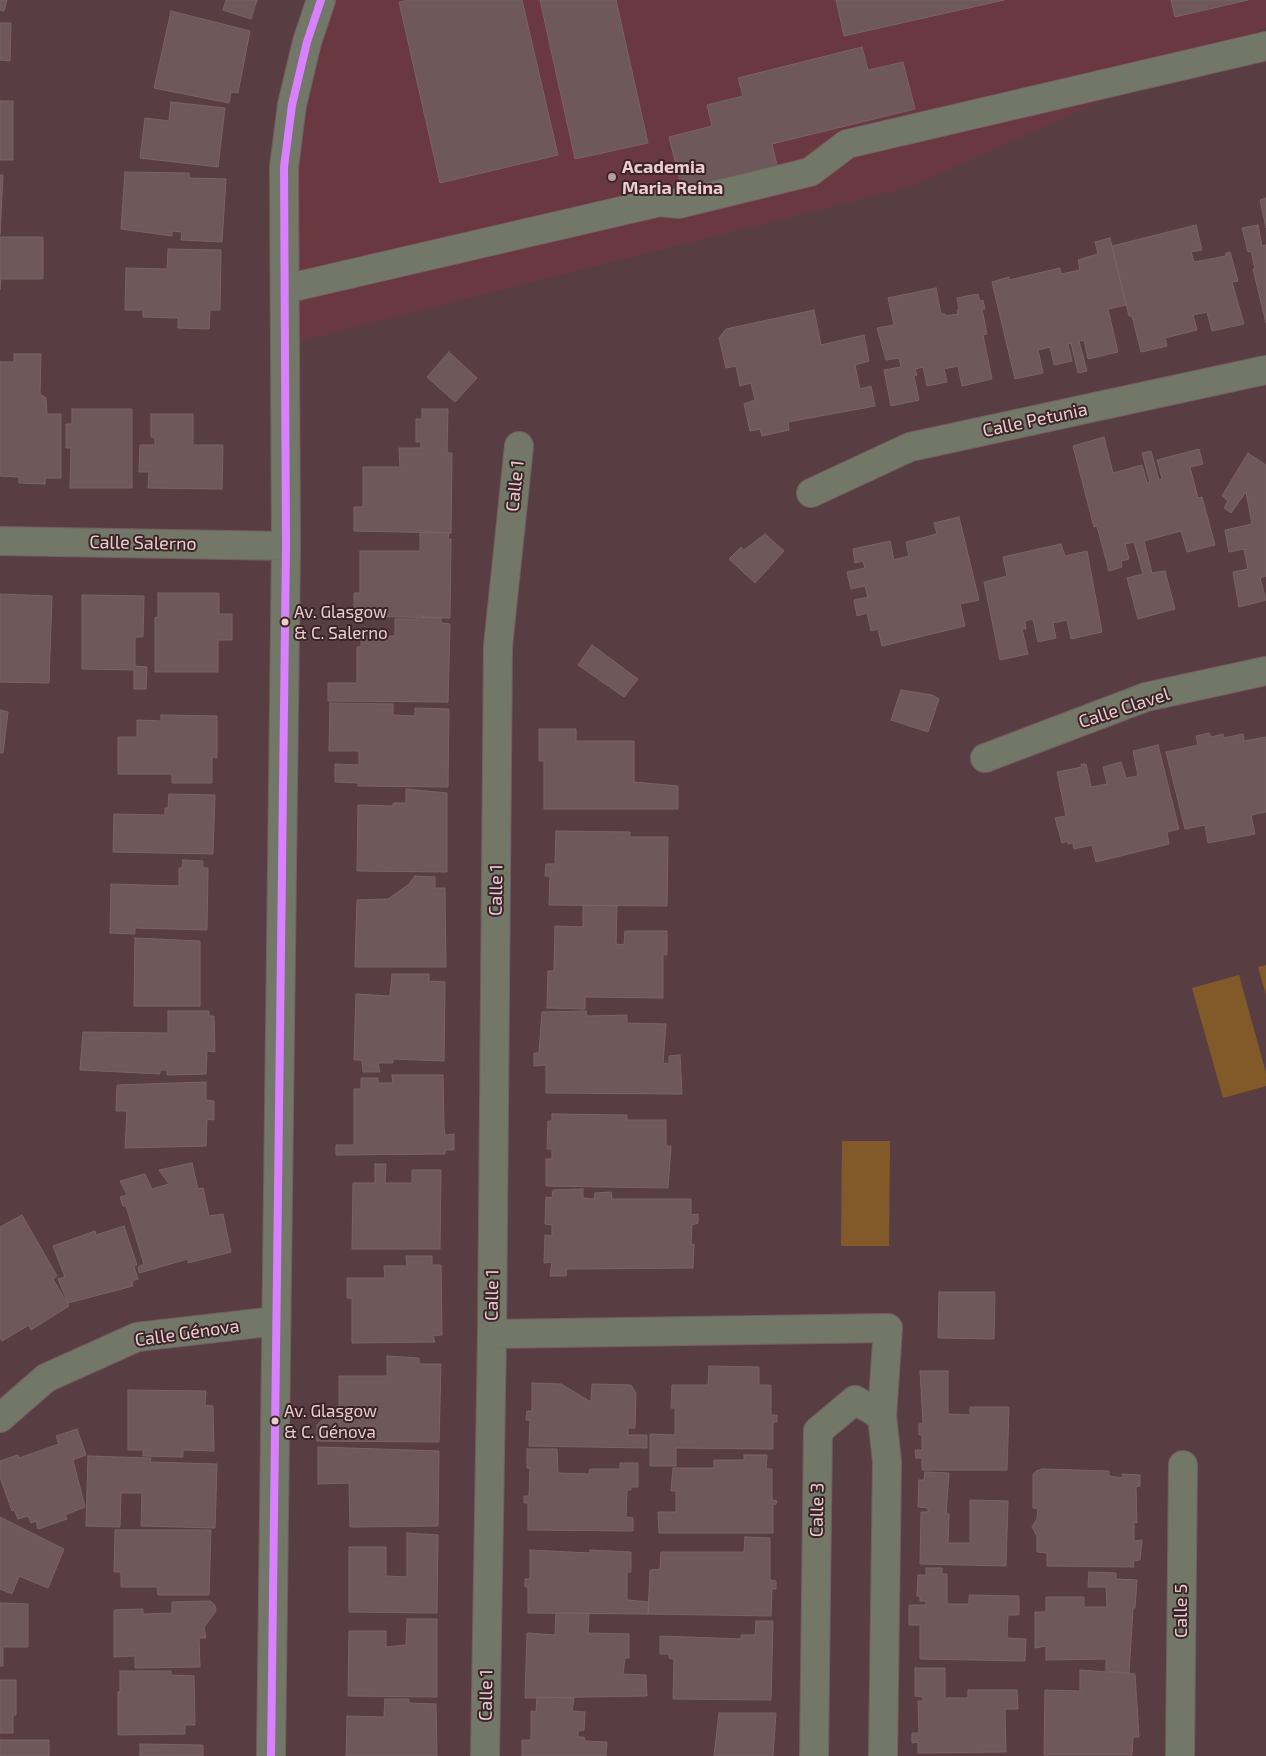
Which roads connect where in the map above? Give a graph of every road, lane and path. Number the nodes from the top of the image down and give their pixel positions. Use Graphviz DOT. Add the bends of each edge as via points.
graph roads {
  1 [pos="321,0"];
  2 [pos="1266,46"];
  3 [pos="285,289"];
  4 [pos="1266,370"];
  5 [pos="519,446"];
  6 [pos="811,493"];
  7 [pos="0,541"];
  8 [pos="286,546"];
  9 [pos="1266,671"];
  10 [pos="985,758"];
  11 [pos="276,1321"];
  12 [pos="492,1334"];
  13 [pos="882,1416"];
  14 [pos="0,1418"];
  15 [pos="1182,1466"];
  16 [pos="271,1756"];
  17 [pos="485,1756"];
  18 [pos="814,1756"];
  19 [pos="883,1756"];
  20 [pos="1180,1756"];
  1 -- 3 [label="street" via="296,87 285,158"];
  2 -- 3 [label="street" via="847,144 810,172 679,204 660,202"];
  3 -- 8 [label="street"];
  4 -- 6 [label="street, Calle Petunia" via="910,446"];
  5 -- 12 [label="street, Calle 1" via="498,646"];
  7 -- 8 [label="street, Calle Salerno"];
  8 -- 11 [label="street"];
  9 -- 10 [label="street, Calle Clavel" via="1146,697"];
  11 -- 14 [label="street, Calle Génova" via="138,1337 46,1378"];
  11 -- 16 [label="street"];
  12 -- 13 [label="street, Calle 1" via="888,1328"];
  12 -- 17 [label="street, Calle 1"];
  13 -- 18 [label="street, Calle 3" via="855,1400 818,1431"];
  13 -- 19 [label="street" via="887,1462"];
  15 -- 20 [label="street, Calle 5"];
}
